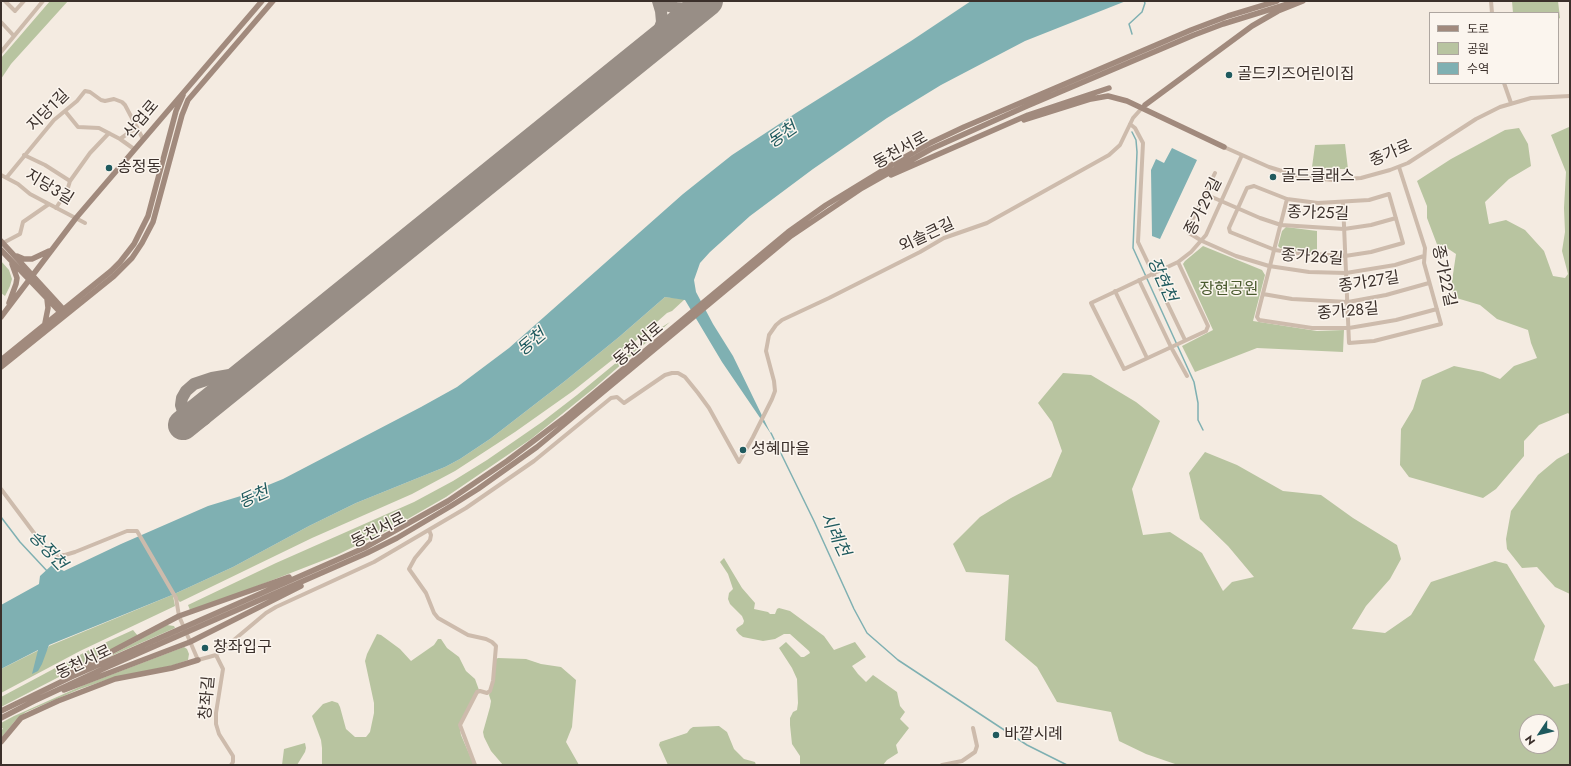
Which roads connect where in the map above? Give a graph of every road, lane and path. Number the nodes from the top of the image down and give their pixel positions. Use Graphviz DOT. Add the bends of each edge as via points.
graph roads {
  1 [pos="5,1"];
  2 [pos="24,1"];
  3 [pos="43,1"];
  4 [pos="262,1"];
  5 [pos="273,1"];
  6 [pos="1277,1"];
  7 [pos="1297,1"];
  8 [pos="1303,1"];
  9 [pos="1491,1"];
  10 [pos="1492,12"];
  11 [pos="1,22"];
  12 [pos="14,36"];
  13 [pos="2,50"];
  14 [pos="1504,84"];
  15 [pos="187,88"];
  16 [pos="1109,88"];
  17 [pos="1570,96"];
  18 [pos="1511,103"];
  19 [pos="1143,107"];
  20 [pos="65,111"];
  21 [pos="1130,124"];
  22 [pos="137,127"];
  23 [pos="109,133"];
  24 [pos="988,133"];
  25 [pos="120,139"];
  26 [pos="143,139"];
  27 [pos="1224,147"];
  28 [pos="134,149"];
  29 [pos="24,155"];
  30 [pos="1242,155"];
  31 [pos="1399,167"];
  32 [pos="1215,173"];
  33 [pos="1,175"];
  34 [pos="7,177"];
  35 [pos="70,181"];
  36 [pos="862,188"];
  37 [pos="1205,194"];
  38 [pos="1287,199"];
  39 [pos="1222,201"];
  40 [pos="1343,202"];
  41 [pos="49,204"];
  42 [pos="56,208"];
  43 [pos="1238,209"];
  44 [pos="76,218"];
  45 [pos="1396,218"];
  46 [pos="84,223"];
  47 [pos="1281,225"];
  48 [pos="1344,229"];
  49 [pos="1202,241"];
  50 [pos="2,242"];
  51 [pos="53,248"];
  52 [pos="1,250"];
  53 [pos="1275,250"];
  54 [pos="11,256"];
  55 [pos="1345,256"];
  56 [pos="1424,256"];
  57 [pos="1178,262"];
  58 [pos="1269,266"];
  59 [pos="1152,273"];
  60 [pos="1346,273"];
  61 [pos="31,277"];
  62 [pos="1140,279"];
  63 [pos="1429,283"];
  64 [pos="724,288"];
  65 [pos="1115,291"];
  66 [pos="1263,294"];
  67 [pos="49,296"];
  68 [pos="73,301"];
  69 [pos="1348,302"];
  70 [pos="7,309"];
  71 [pos="1437,309"];
  72 [pos="64,312"];
  73 [pos="1,317"];
  74 [pos="44,325"];
  75 [pos="1349,328"];
  76 [pos="1184,341"];
  77 [pos="1172,347"];
  78 [pos="1147,358"];
  79 [pos="1,360"];
  80 [pos="1,368"];
  81 [pos="1187,376"];
  82 [pos="1,489"];
  83 [pos="429,530"];
  84 [pos="341,561"];
  85 [pos="180,616"];
  86 [pos="190,642"];
  87 [pos="216,655"];
  88 [pos="198,660"];
  89 [pos="32,698"];
  90 [pos="1,711"];
  91 [pos="1,718"];
  92 [pos="973,728"];
  93 [pos="1,742"];
  94 [pos="231,765"];
  95 [pos="475,765"];
  96 [pos="942,765"];
  1 -- 2 [label="street" via="15,11"];
  3 -- 12 [label="street"];
  4 -- 15 [label="main road, 산업로"];
  5 -- 72 [label="main road" via="188,100 152,222 142,243 124,267"];
  6 -- 64 [label="main road, 동천서로" via="1191,30 928,144 826,205 788,232"];
  7 -- 36 [label="main road, 동천서로" via="1230,21 1194,35 1020,109 931,149"];
  8 -- 19 [label="main road" via="1278,11 1252,26"];
  9 -- 10 [label="street"];
  11 -- 12 [label="street"];
  12 -- 13 [label="street"];
  14 -- 18 [label="street"];
  15 -- 26 [label="main road, 산업로"];
  15 -- 68 [label="main road" via="176,111 148,216 141,231 120,262"];
  16 -- 24 [label="main road" via="1028,115"];
  17 -- 18 [label="street, 종가로" via="1531,98"];
  18 -- 31 [label="street, 종가로" via="1476,119"];
  19 -- 21 [label="street, 외솔큰길"];
  20 -- 22 [label="street, 지당1길" via="87,90 101,100 114,99 122,102"];
  20 -- 23 [label="street" via="78,127 99,128"];
  20 -- 29 [label="street, 지당1길"];
  21 -- 59 [label="street" via="1143,143 1138,242"];
  21 -- 83 [label="street, 외솔큰길" via="1120,145 1110,155 987,223 944,238 776,325 769,335 766,351 775,392 739,462 709,408 685,377 672,373 665,375 624,403 617,397 611,398 494,490"];
  22 -- 25 [label="street"];
  22 -- 26 [label="street, 지당1길"];
  23 -- 25 [label="street"];
  23 -- 35 [label="street" via="90,153"];
  24 -- 27 [label="main road" via="1108,96 1150,112"];
  24 -- 36 [label="main road"];
  25 -- 28 [label="street"];
  26 -- 28 [label="main road, 산업로"];
  27 -- 30 [label="street, 종가로"];
  28 -- 44 [label="main road, 산업로"];
  29 -- 34 [label="street, 지당1길"];
  29 -- 35 [label="street"];
  30 -- 31 [label="street, 종가로" via="1283,172 1316,179 1361,178"];
  30 -- 39 [label="street, 종가29길"];
  31 -- 56 [label="street, 종가22길" via="1425,248"];
  32 -- 37 [label="street"];
  33 -- 34 [label="street, 지당3길"];
  34 -- 41 [label="street, 지당3길"];
  35 -- 42 [label="street" via="68,191"];
  36 -- 64 [label="main road, 동천서로" via="791,236"];
  37 -- 39 [label="street, 종가25길"];
  37 -- 49 [label="street, 종가26길" via="1188,229 1191,235"];
  38 -- 40 [label="street, 종가25길" via="1318,203"];
  38 -- 43 [label="street, 종가25길" via="1254,186 1247,188"];
  38 -- 47 [label="street"];
  39 -- 43 [label="street, 종가25길"];
  39 -- 49 [label="street, 종가29길"];
  40 -- 45 [label="street, 종가25길" via="1369,200 1389,194"];
  40 -- 48 [label="street"];
  41 -- 42 [label="street, 지당3길"];
  41 -- 50 [label="street" via="23,222 20,234"];
  42 -- 44 [label="street, 지당3길"];
  43 -- 47 [label="street, 종가25길"];
  43 -- 53 [label="street" via="1229,228 1230,232"];
  44 -- 46 [label="street, 지당3길"];
  44 -- 51 [label="main road, 산업로"];
  45 -- 48 [label="street, 종가25길"];
  45 -- 55 [label="street" via="1403,243"];
  47 -- 48 [label="street, 종가25길"];
  47 -- 53 [label="street"];
  48 -- 55 [label="street"];
  49 -- 57 [label="street, 종가29길"];
  49 -- 58 [label="street, 종가26길" via="1236,256"];
  50 -- 54 [label="main road"];
  51 -- 54 [label="main road" via="32,259"];
  51 -- 61 [label="main road, 산업로"];
  52 -- 54 [label="main road"];
  53 -- 55 [label="street"];
  53 -- 58 [label="street"];
  54 -- 61 [label="main road"];
  54 -- 70 [label="main road" via="16,278"];
  55 -- 60 [label="street"];
  56 -- 60 [label="street, 종가26길" via="1395,265"];
  56 -- 63 [label="street, 종가22길"];
  57 -- 59 [label="street, 종가29길"];
  57 -- 76 [label="street, 종가29길" via="1208,326 1206,331"];
  58 -- 60 [label="street, 종가26길" via="1309,272"];
  58 -- 66 [label="street"];
  59 -- 62 [label="street, 종가29길"];
  59 -- 76 [label="street"];
  60 -- 69 [label="street"];
  61 -- 67 [label="main road"];
  61 -- 70 [label="main road, 산업로"];
  62 -- 65 [label="street, 종가29길"];
  62 -- 77 [label="street"];
  63 -- 69 [label="street, 종가27길"];
  63 -- 71 [label="street, 종가22길"];
  64 -- 84 [label="main road, 동천서로" via="567,422 511,466 396,538"];
  65 -- 78 [label="street"];
  65 -- 78 [label="street, 종가29길" via="1092,302 1124,369"];
  66 -- 69 [label="street, 종가27길" via="1292,299"];
  66 -- 75 [label="street, 종가28길" via="1257,317 1259,320 1312,328"];
  67 -- 68 [label="main road" via="63,301"];
  67 -- 72 [label="main road"];
  67 -- 74 [label="main road"];
  68 -- 72 [label="main road"];
  69 -- 75 [label="street"];
  70 -- 73 [label="main road, 산업로"];
  71 -- 75 [label="street, 종가28길" via="1396,320"];
  71 -- 75 [label="street, 종가22길" via="1441,324 1374,341 1349,343"];
  72 -- 74 [label="main road"];
  72 -- 80 [label="main road"];
  74 -- 79 [label="main road"];
  76 -- 77 [label="street, 종가29길"];
  77 -- 78 [label="street, 종가29길"];
  77 -- 81 [label="street"];
  82 -- 85 [label="street" via="43,545 54,554 69,554 127,531 133,530 138,533 174,595"];
  83 -- 87 [label="street" via="374,562 266,613"];
  83 -- 95 [label="street" via="432,535 430,540 409,569 428,596 435,615 468,635 486,639 496,646 490,691 478,692 460,724"];
  84 -- 85 [label="main road"];
  84 -- 86 [label="main road" via="271,602"];
  84 -- 89 [label="main road, 동천서로"];
  85 -- 86 [label="street"];
  85 -- 89 [label="main road" via="92,661"];
  86 -- 88 [label="street"];
  86 -- 89 [label="main road"];
  87 -- 88 [label="street"];
  87 -- 94 [label="street, 창좌길" via="223,668 216,724 219,734 233,756"];
  88 -- 93 [label="main road" via="115,679 63,698 18,720"];
  89 -- 90 [label="main road, 동천서로"];
  89 -- 91 [label="main road, 동천서로"];
  92 -- 96 [label="street" via="977,746 975,752 962,761"];
}
